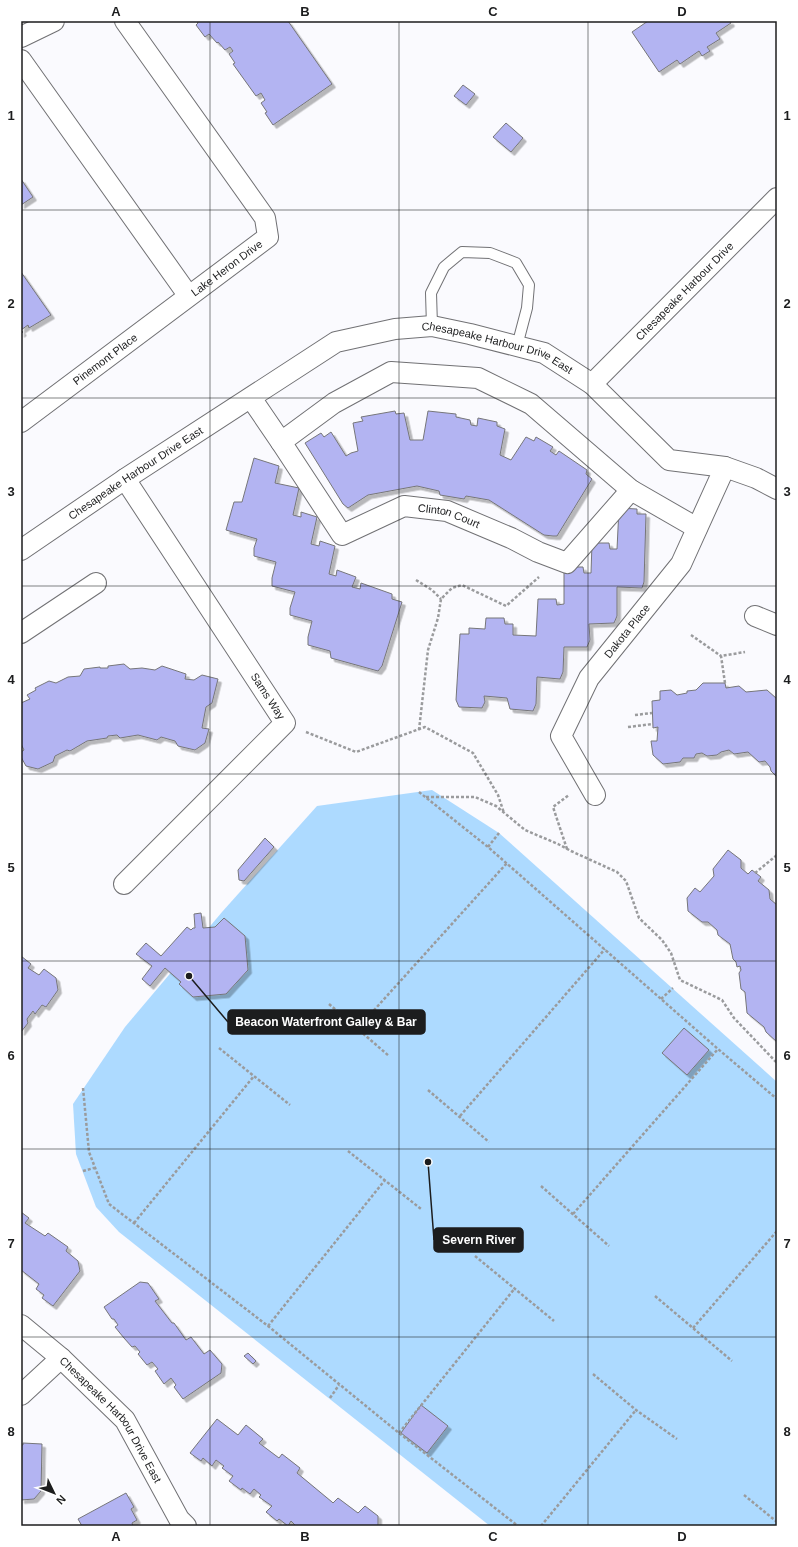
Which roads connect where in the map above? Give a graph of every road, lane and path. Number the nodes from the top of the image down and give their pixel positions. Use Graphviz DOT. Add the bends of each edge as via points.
graph roads {
  1 [pos="54,21"];
  2 [pos="125,21"];
  3 [pos="21,37"];
  4 [pos="21,60"];
  5 [pos="777,198"];
  6 [pos="188,295"];
  7 [pos="432,326"];
  8 [pos="517,346"];
  9 [pos="592,384"];
  10 [pos="251,398"];
  11 [pos="21,422"];
  12 [pos="281,442"];
  13 [pos="725,467"];
  14 [pos="125,479"];
  15 [pos="777,489"];
  16 [pos="631,490"];
  17 [pos="697,528"];
  18 [pos="21,550"];
  19 [pos="558,560"];
  20 [pos="416,580"];
  21 [pos="96,583"];
  22 [pos="441,598"];
  23 [pos="756,616"];
  24 [pos="777,624"];
  25 [pos="21,633"];
  26 [pos="691,635"];
  27 [pos="745,652"];
  28 [pos="721,656"];
  29 [pos="725,683"];
  30 [pos="652,713"];
  31 [pos="635,715"];
  32 [pos="285,723"];
  33 [pos="653,724"];
  34 [pos="628,727"];
  35 [pos="419,730"];
  36 [pos="591,788"];
  37 [pos="419,792"];
  38 [pos="426,797"];
  39 [pos="504,813"];
  40 [pos="500,833"];
  41 [pos="488,847"];
  42 [pos="567,849"];
  43 [pos="777,855"];
  44 [pos="506,863"];
  45 [pos="755,873"];
  46 [pos="124,884"];
  47 [pos="605,949"];
  48 [pos="673,988"];
  49 [pos="661,999"];
  50 [pos="329,1004"];
  51 [pos="357,1029"];
  52 [pos="219,1048"];
  53 [pos="718,1049"];
  54 [pos="389,1056"];
  55 [pos="777,1063"];
  56 [pos="254,1076"];
  57 [pos="83,1088"];
  58 [pos="428,1090"];
  59 [pos="777,1099"];
  60 [pos="290,1105"];
  61 [pos="460,1116"];
  62 [pos="489,1142"];
  63 [pos="348,1151"];
  64 [pos="94,1168"];
  65 [pos="83,1171"];
  66 [pos="385,1180"];
  67 [pos="541,1186"];
  68 [pos="421,1209"];
  69 [pos="573,1214"];
  70 [pos="134,1223"];
  71 [pos="777,1232"];
  72 [pos="609,1246"];
  73 [pos="475,1256"];
  74 [pos="515,1288"];
  75 [pos="655,1296"];
  76 [pos="554,1321"];
  77 [pos="21,1325"];
  78 [pos="268,1326"];
  79 [pos="693,1328"];
  80 [pos="61,1358"];
  81 [pos="732,1361"];
  82 [pos="593,1374"];
  83 [pos="340,1385"];
  84 [pos="21,1395"];
  85 [pos="330,1398"];
  86 [pos="636,1410"];
  87 [pos="399,1433"];
  88 [pos="677,1439"];
  89 [pos="744,1495"];
  90 [pos="777,1522"];
  91 [pos="186,1526"];
  92 [pos="518,1526"];
  93 [pos="541,1526"];
  1 -- 3 [label="street"];
  2 -- 6 [label="street, Lake Heron Drive" via="265,218 268,237"];
  4 -- 6 [label="street, Lake Heron Drive"];
  5 -- 9 [label="street, Chesapeake Harbour Drive"];
  6 -- 11 [label="street, Pinemont Place"];
  7 -- 8 [label="street, Chesapeake Harbour Drive East"];
  7 -- 8 [label="lane" via="431,293 444,267 462,252 490,252 516,263 529,285 527,308"];
  7 -- 10 [label="street, Chesapeake Harbour Drive East" via="395,329 336,342"];
  8 -- 9 [label="street, Chesapeake Harbour Drive East" via="544,353"];
  9 -- 13 [label="street, Chesapeake Harbour Drive East" via="668,460"];
  10 -- 12 [label="street"];
  10 -- 14 [label="street, Chesapeake Harbour Drive East"];
  12 -- 16 [label="street" via="334,403 392,372 478,378 531,404"];
  12 -- 19 [label="street, Clinton Court" via="342,535 404,506 447,511"];
  13 -- 15 [label="street, Chesapeake Harbour Drive East"];
  13 -- 17 [label="street, Dakota Place"];
  14 -- 18 [label="street, Chesapeake Harbour Drive East"];
  14 -- 32 [label="street, Sams Way"];
  16 -- 17 [label="street"];
  16 -- 19 [label="street" via="567,563"];
  17 -- 36 [label="street, Dakota Place" via="681,564 589,678 561,736"];
  19 -- 22 [label="path" via="506,606 462,586 452,588"];
  20 -- 22 [label="path"];
  21 -- 25 [label="street"];
  22 -- 35 [label="path" via="428,650"];
  23 -- 24 [label="street"];
  26 -- 28 [label="path"];
  27 -- 28 [label="path"];
  28 -- 29 [label="path"];
  30 -- 31 [label="path"];
  32 -- 35 [label="path" via="356,752"];
  32 -- 46 [label="street, Sams Way"];
  33 -- 34 [label="path"];
  35 -- 39 [label="path" via="425,727 473,753 498,794"];
  36 -- 42 [label="path" via="553,807"];
  37 -- 38 [label="path"];
  38 -- 39 [label="path" via="474,797 496,806"];
  38 -- 41 [label="path"];
  39 -- 42 [label="path" via="525,830"];
  40 -- 41 [label="path"];
  41 -- 44 [label="path"];
  42 -- 55 [label="path" via="617,872 626,881 639,918 662,940 671,953 680,980 722,1000 734,1018"];
  43 -- 45 [label="path"];
  44 -- 47 [label="path"];
  44 -- 51 [label="path"];
  47 -- 49 [label="path"];
  47 -- 61 [label="path"];
  48 -- 49 [label="path"];
  49 -- 53 [label="path"];
  50 -- 51 [label="path"];
  51 -- 54 [label="path"];
  52 -- 56 [label="path"];
  53 -- 59 [label="path"];
  53 -- 69 [label="path"];
  56 -- 60 [label="path"];
  56 -- 70 [label="path"];
  57 -- 64 [label="path" via="89,1152"];
  58 -- 61 [label="path"];
  61 -- 62 [label="path"];
  63 -- 66 [label="path"];
  64 -- 65 [label="path"];
  64 -- 70 [label="path" via="109,1204"];
  66 -- 68 [label="path"];
  66 -- 78 [label="path"];
  67 -- 69 [label="path"];
  69 -- 72 [label="path"];
  70 -- 78 [label="path"];
  71 -- 79 [label="path"];
  73 -- 74 [label="path"];
  74 -- 76 [label="path"];
  74 -- 87 [label="path"];
  75 -- 79 [label="path"];
  77 -- 80 [label="street, Chesapeake Harbour Drive East"];
  78 -- 83 [label="path"];
  79 -- 81 [label="path"];
  80 -- 84 [label="street"];
  80 -- 91 [label="street, Chesapeake Harbour Drive East" via="125,1420 179,1519"];
  82 -- 86 [label="path"];
  83 -- 85 [label="path"];
  83 -- 87 [label="path"];
  86 -- 88 [label="path"];
  86 -- 93 [label="path"];
  87 -- 92 [label="path"];
  89 -- 90 [label="path"];
}
